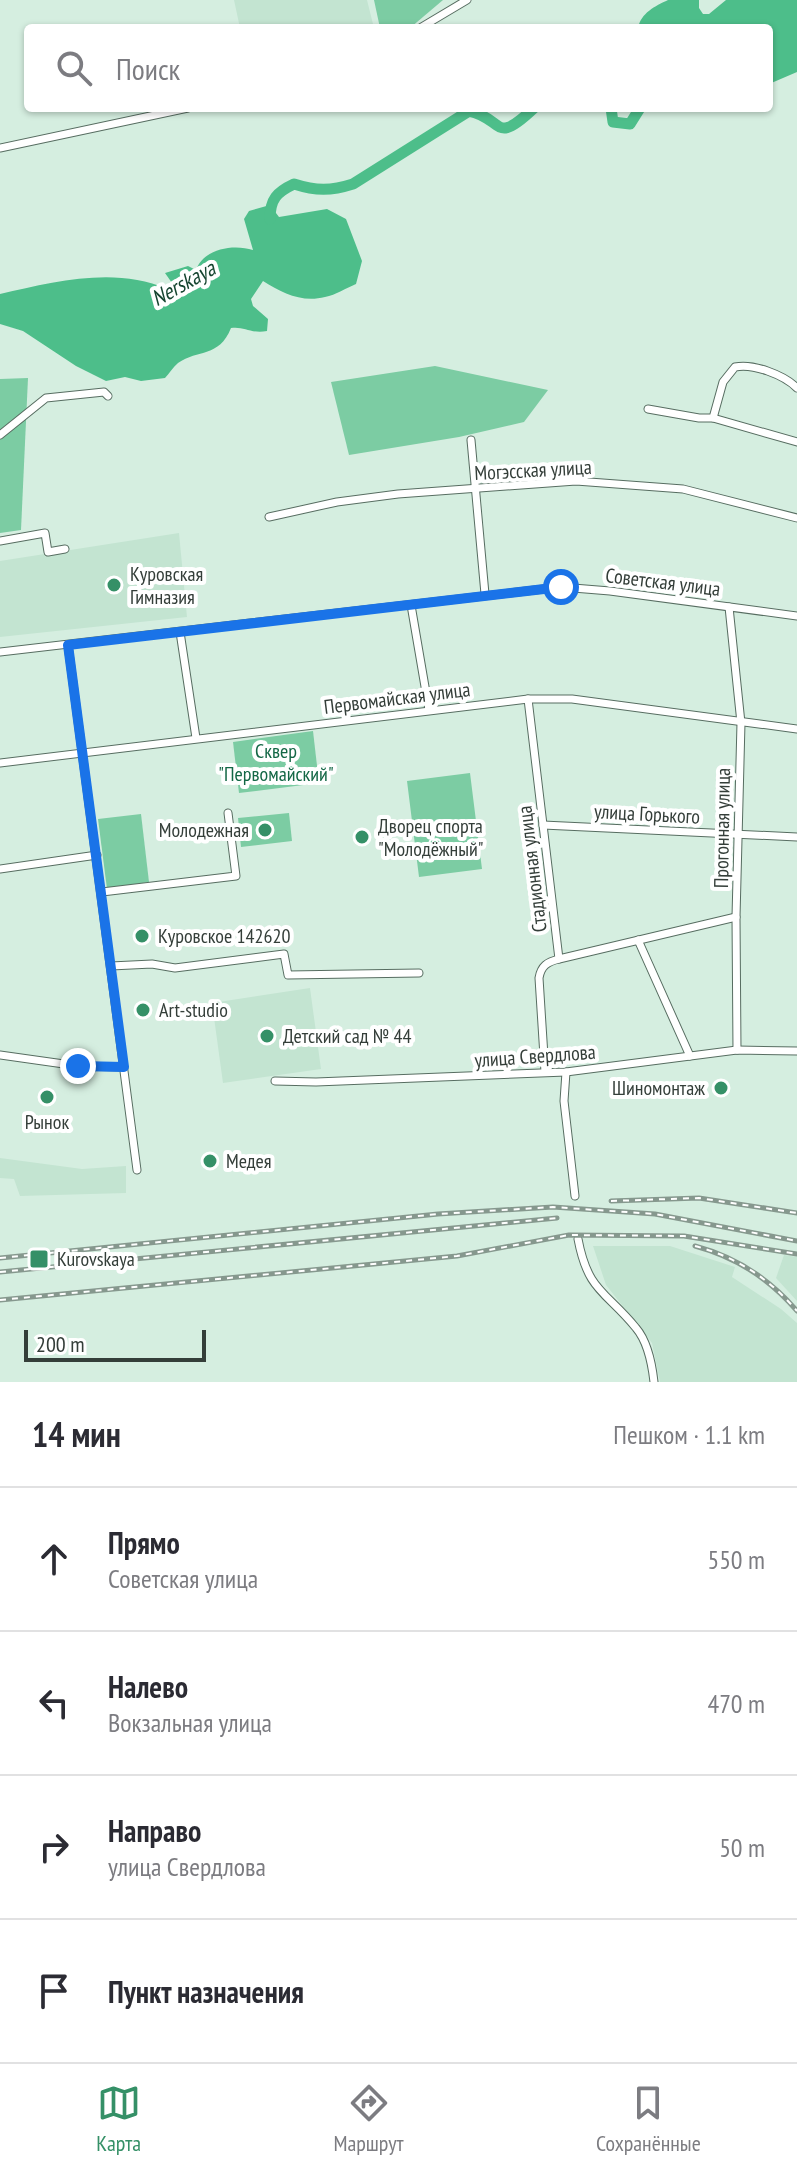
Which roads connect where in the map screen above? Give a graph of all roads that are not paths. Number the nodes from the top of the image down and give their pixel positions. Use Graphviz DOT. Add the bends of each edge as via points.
graph roads {
  1 [pos="467,0"];
  2 [pos="427,24"];
  3 [pos="169,112"];
  4 [pos="0,148"];
  5 [pos="797,388"];
  6 [pos="108,396"];
  7 [pos="648,409"];
  8 [pos="713,418"];
  9 [pos="0,435"];
  10 [pos="471,440"];
  11 [pos="797,442"];
  12 [pos="476,488"];
  13 [pos="269,517"];
  14 [pos="797,518"];
  15 [pos="0,541"];
  16 [pos="65,549"];
  17 [pos="485,594"];
  18 [pos="411,605"];
  19 [pos="729,607"];
  20 [pos="797,616"];
  21 [pos="180,632"];
  22 [pos="68,645"];
  23 [pos="0,652"];
  24 [pos="528,699"];
  25 [pos="429,710"];
  26 [pos="741,723"];
  27 [pos="797,729"];
  28 [pos="196,738"];
  29 [pos="82,752"];
  30 [pos="0,763"];
  31 [pos="228,813"];
  32 [pos="543,825"];
  33 [pos="739,835"];
  34 [pos="797,837"];
  35 [pos="97,855"];
  36 [pos="0,869"];
  37 [pos="102,892"];
  38 [pos="736,917"];
  39 [pos="638,940"];
  40 [pos="559,959"];
  41 [pos="111,966"];
  42 [pos="419,973"];
  43 [pos="737,1050"];
  44 [pos="797,1051"];
  45 [pos="0,1055"];
  46 [pos="690,1056"];
  47 [pos="124,1067"];
  48 [pos="545,1072"];
  49 [pos="566,1072"];
  50 [pos="275,1081"];
  51 [pos="137,1170"];
  52 [pos="575,1196"];
  53 [pos="578,1239"];
  54 [pos="654,1382"];
  1 -- 2 [label="street"];
  3 -- 4 [label="street"];
  5 -- 8 [label="street" via="758,369 735,367 723,382"];
  6 -- 9 [label="street" via="104,392 46,398"];
  7 -- 8 [label="street"];
  8 -- 11 [label="street"];
  10 -- 12 [label="street"];
  12 -- 13 [label="street, Могэсская улица" via="337,502"];
  12 -- 14 [label="street, Могэсская улица" via="576,481 683,489"];
  12 -- 17 [label="street"];
  15 -- 16 [label="street" via="45,533 48,552"];
  17 -- 18 [label="street, Советская улица"];
  17 -- 19 [label="street, Советская улица" via="561,587"];
  18 -- 21 [label="street, Советская улица"];
  18 -- 25 [label="street"];
  19 -- 20 [label="street, Советская улица"];
  19 -- 26 [label="street, Прогонная улица"];
  21 -- 22 [label="street, Советская улица"];
  21 -- 28 [label="street"];
  22 -- 23 [label="street, Советская улица"];
  22 -- 29 [label="street"];
  24 -- 25 [label="street, Первомайская улица"];
  24 -- 26 [label="street, Первомайская улица" via="572,699"];
  24 -- 32 [label="street, Стадионная улица"];
  25 -- 28 [label="street, Первомайская улица"];
  26 -- 27 [label="street, Первомайская улица"];
  26 -- 33 [label="street, Прогонная улица"];
  28 -- 29 [label="street, Первомайская улица"];
  29 -- 30 [label="street, Первомайская улица"];
  29 -- 35 [label="street"];
  31 -- 37 [label="street" via="236,876"];
  32 -- 33 [label="street, улица Горького"];
  32 -- 40 [label="street, Стадионная улица"];
  33 -- 34 [label="street, улица Горького"];
  33 -- 38 [label="street, Прогонная улица"];
  35 -- 36 [label="street"];
  35 -- 37 [label="street"];
  37 -- 41 [label="street"];
  38 -- 39 [label="street"];
  38 -- 43 [label="street, Прогонная улица"];
  39 -- 40 [label="street"];
  39 -- 46 [label="street"];
  40 -- 48 [label="street, Стадионная улица" via="548,962 539,978"];
  41 -- 42 [label="street" via="175,968 284,954 288,975"];
  41 -- 47 [label="street"];
  43 -- 44 [label="street, улица Свердлова"];
  43 -- 46 [label="street, улица Свердлова"];
  45 -- 47 [label="street"];
  46 -- 49 [label="street, улица Свердлова"];
  47 -- 51 [label="street"];
  48 -- 49 [label="street, улица Свердлова"];
  48 -- 50 [label="street, улица Свердлова"];
  49 -- 52 [label="street" via="564,1101"];
  53 -- 54 [label="street" via="594,1286 638,1329"];
}
